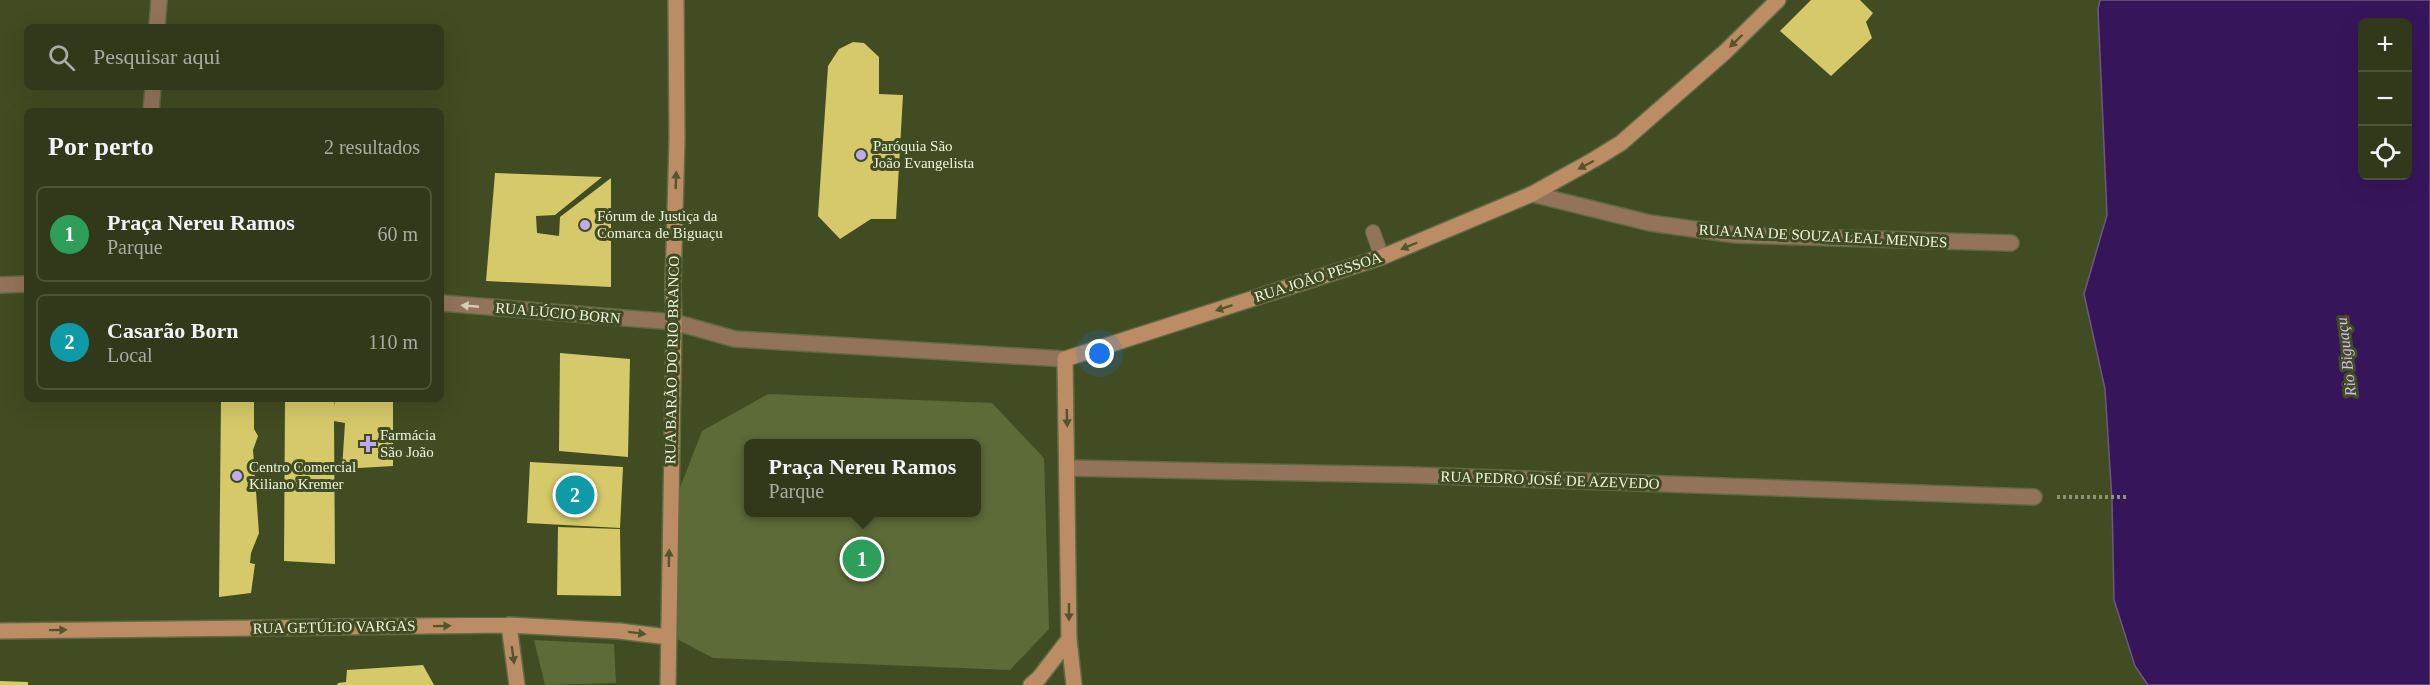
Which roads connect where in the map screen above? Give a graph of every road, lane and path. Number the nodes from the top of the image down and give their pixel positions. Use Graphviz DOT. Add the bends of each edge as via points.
graph roads {
  1 [pos="159,0"];
  2 [pos="676,0"];
  3 [pos="1778,0"];
  4 [pos="157,24"];
  5 [pos="153,90"];
  6 [pos="151,108"];
  7 [pos="1532,194"];
  8 [pos="1373,232"];
  9 [pos="2010,243"];
  10 [pos="1382,257"];
  11 [pos="24,284"];
  12 [pos="0,285"];
  13 [pos="444,303"];
  14 [pos="674,322"];
  15 [pos="1065,359"];
  16 [pos="1067,468"];
  17 [pos="2034,497"];
  18 [pos="2084,497"];
  19 [pos="2128,497"];
  20 [pos="509,625"];
  21 [pos="0,631"];
  22 [pos="668,637"];
  23 [pos="1069,639"];
  24 [pos="517,685"];
  25 [pos="668,685"];
  26 [pos="1031,685"];
  27 [pos="1074,685"];
  1 -- 4 [label="street"];
  14 -- 2 [label="main road, RUA BARÃO DO RIO BRANCO, one-way"];
  3 -- 7 [label="main road, RUA JOÃO PESSOA, one-way" via="1621,143"];
  5 -- 6 [label="street"];
  7 -- 9 [label="street, RUA ANA DE SOUZA LEAL MENDES" via="1650,224 1736,235"];
  7 -- 10 [label="main road, RUA JOÃO PESSOA, one-way"];
  8 -- 10 [label="lane"];
  10 -- 15 [label="main road, RUA JOÃO PESSOA, one-way"];
  11 -- 12 [label="street"];
  14 -- 13 [label="street, RUA LÚCIO BORN, one-way"];
  14 -- 15 [label="street, RUA LÚCIO BORN" via="735,339"];
  22 -- 14 [label="main road, RUA BARÃO DO RIO BRANCO, one-way"];
  15 -- 16 [label="main road, one-way"];
  16 -- 17 [label="street, RUA PEDRO JOSÉ DE AZEVEDO" via="1410,475"];
  16 -- 23 [label="main road, one-way"];
  18 -- 19 [label="path"];
  21 -- 20 [label="main road, RUA GETÚLIO VARGAS, one-way"];
  20 -- 22 [label="main road, RUA GETÚLIO VARGAS, one-way"];
  20 -- 24 [label="main road, one-way"];
  22 -- 25 [label="main road, RUA BARÃO DO RIO BRANCO"];
  23 -- 26 [label="main road"];
  23 -- 27 [label="main road"];
}
